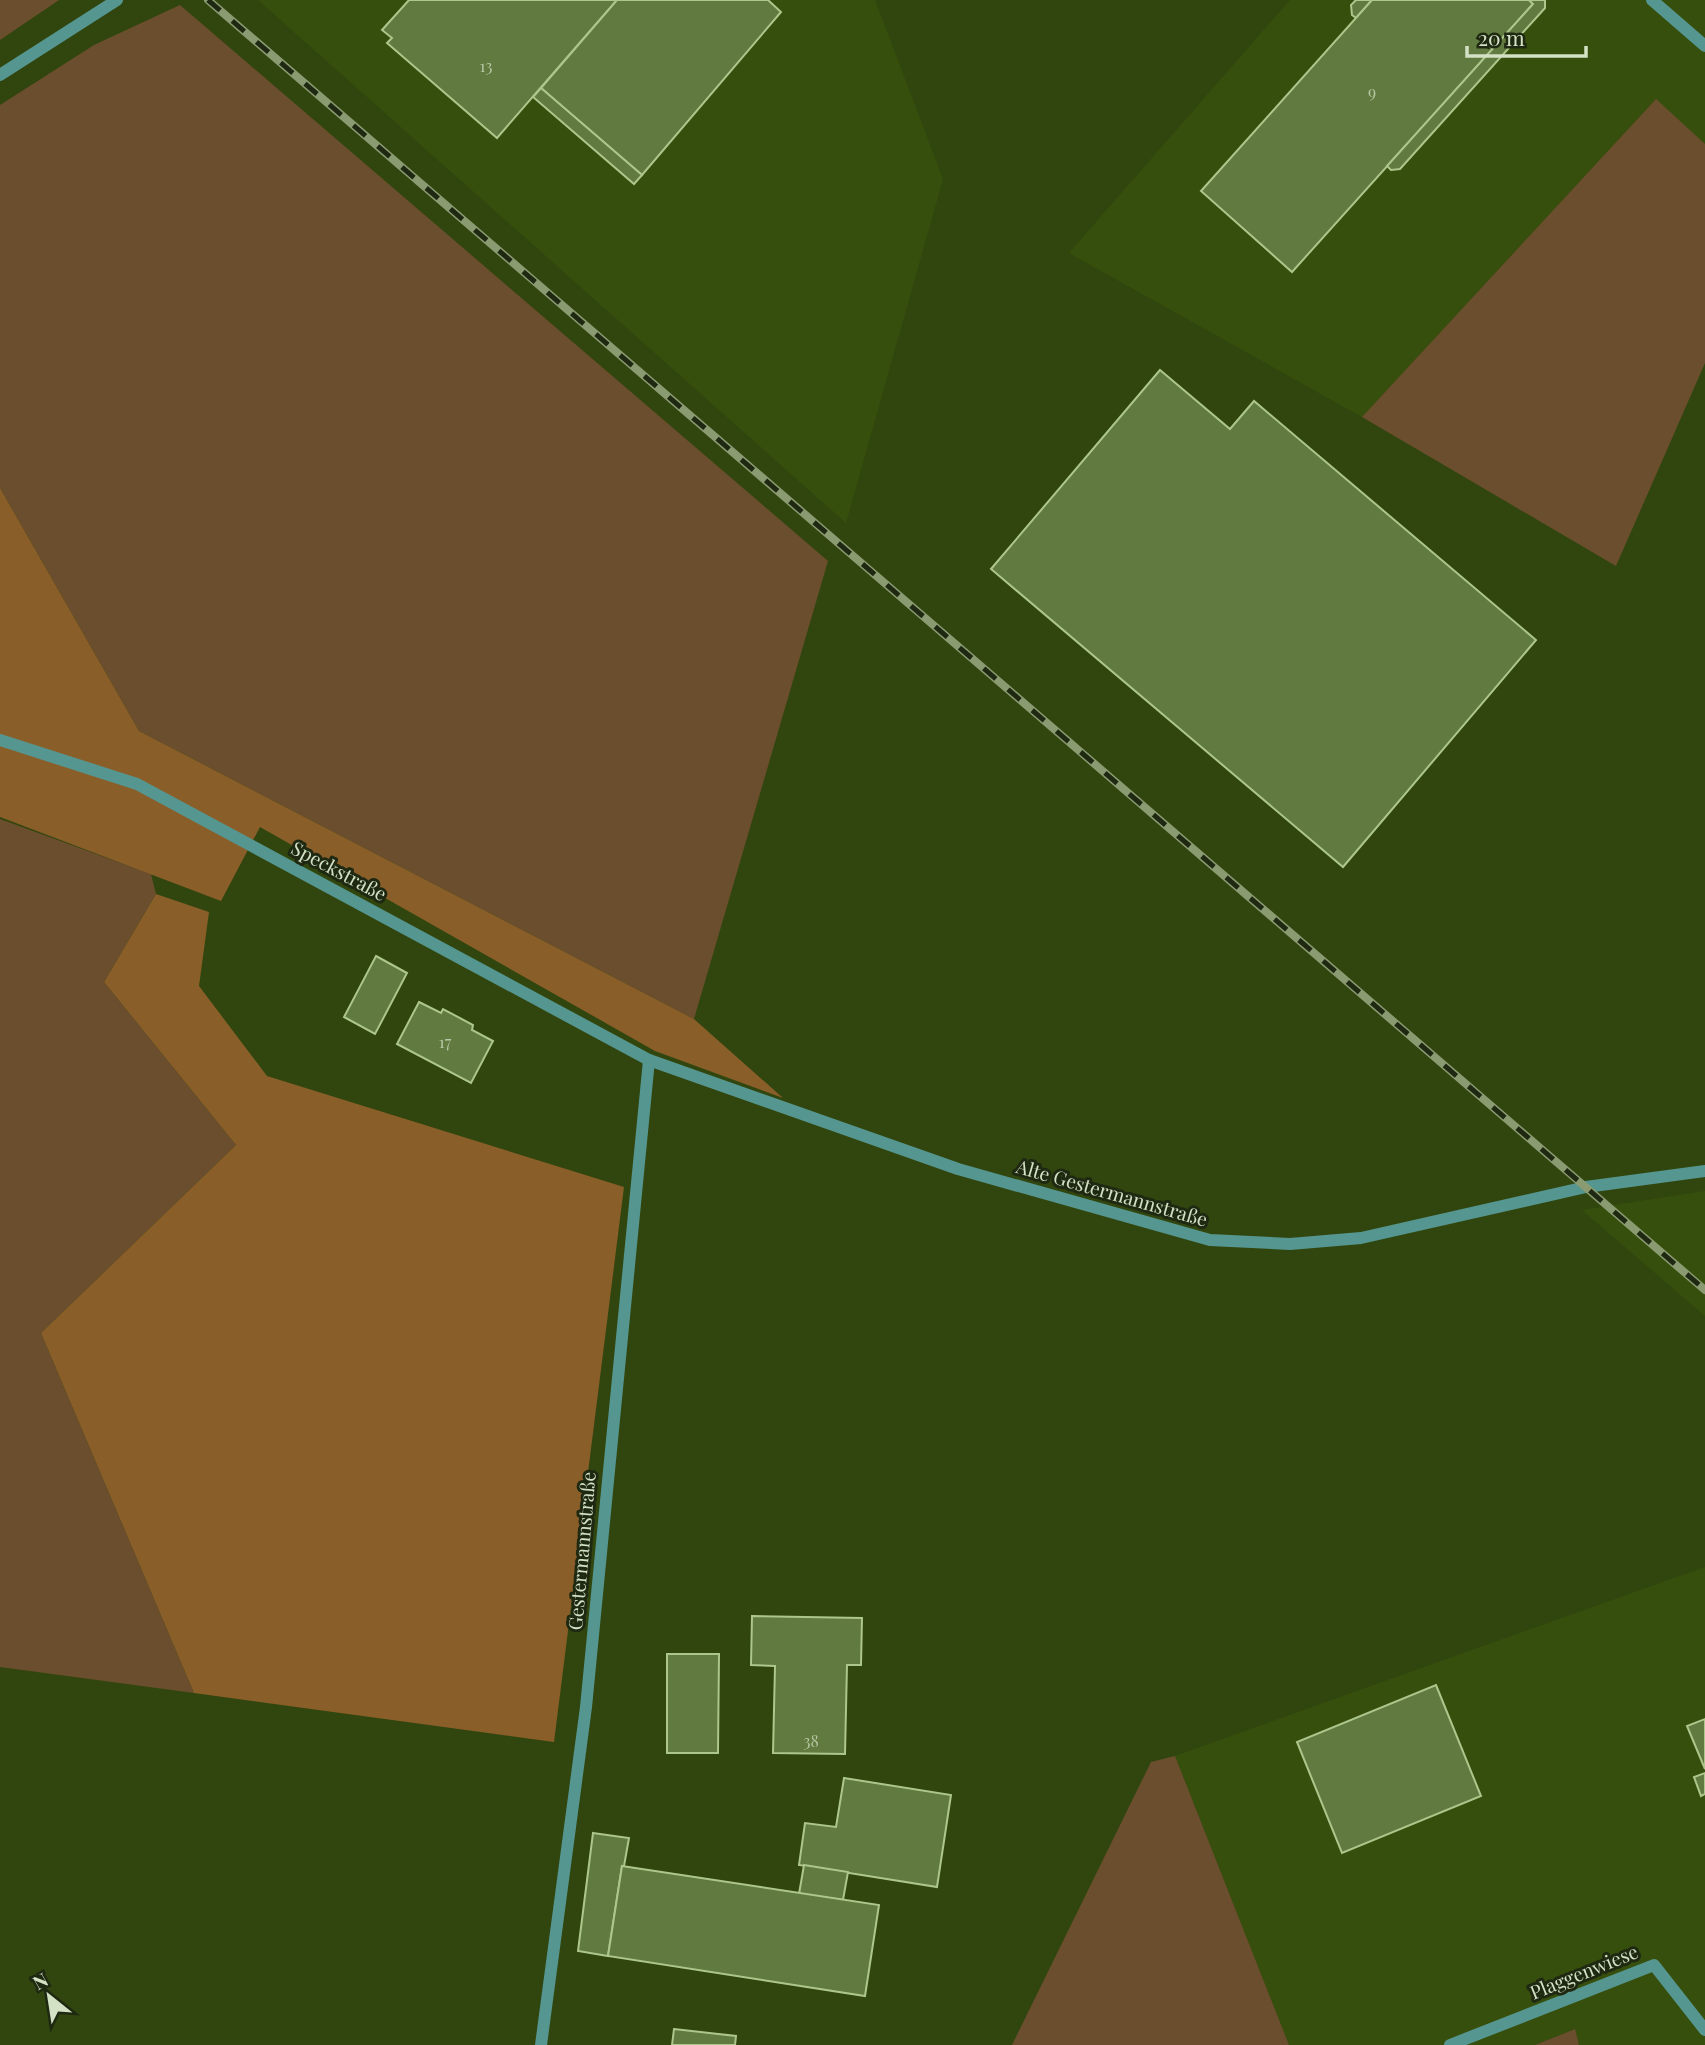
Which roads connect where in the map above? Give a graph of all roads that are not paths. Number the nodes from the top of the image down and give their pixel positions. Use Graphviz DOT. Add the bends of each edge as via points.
graph roads {
  1 [pos="117,0"];
  2 [pos="1653,0"];
  3 [pos="1704,44"];
  4 [pos="0,75"];
  5 [pos="0,740"];
  6 [pos="649,1060"];
  7 [pos="1705,1171"];
  8 [pos="1705,2030"];
  9 [pos="541,2045"];
  10 [pos="1450,2045"];
  1 -- 4 [label="street"];
  2 -- 3 [label="street"];
  5 -- 6 [label="street, Speckstraße" via="137,784"];
  6 -- 7 [label="street, Alte Gestermannstraße" via="958,1169 1210,1240 1290,1244 1361,1238 1586,1187"];
  6 -- 9 [label="street, Gestermannstraße" via="586,1707"];
  8 -- 10 [label="street, Plaggenwiese" via="1654,1965"];
}
